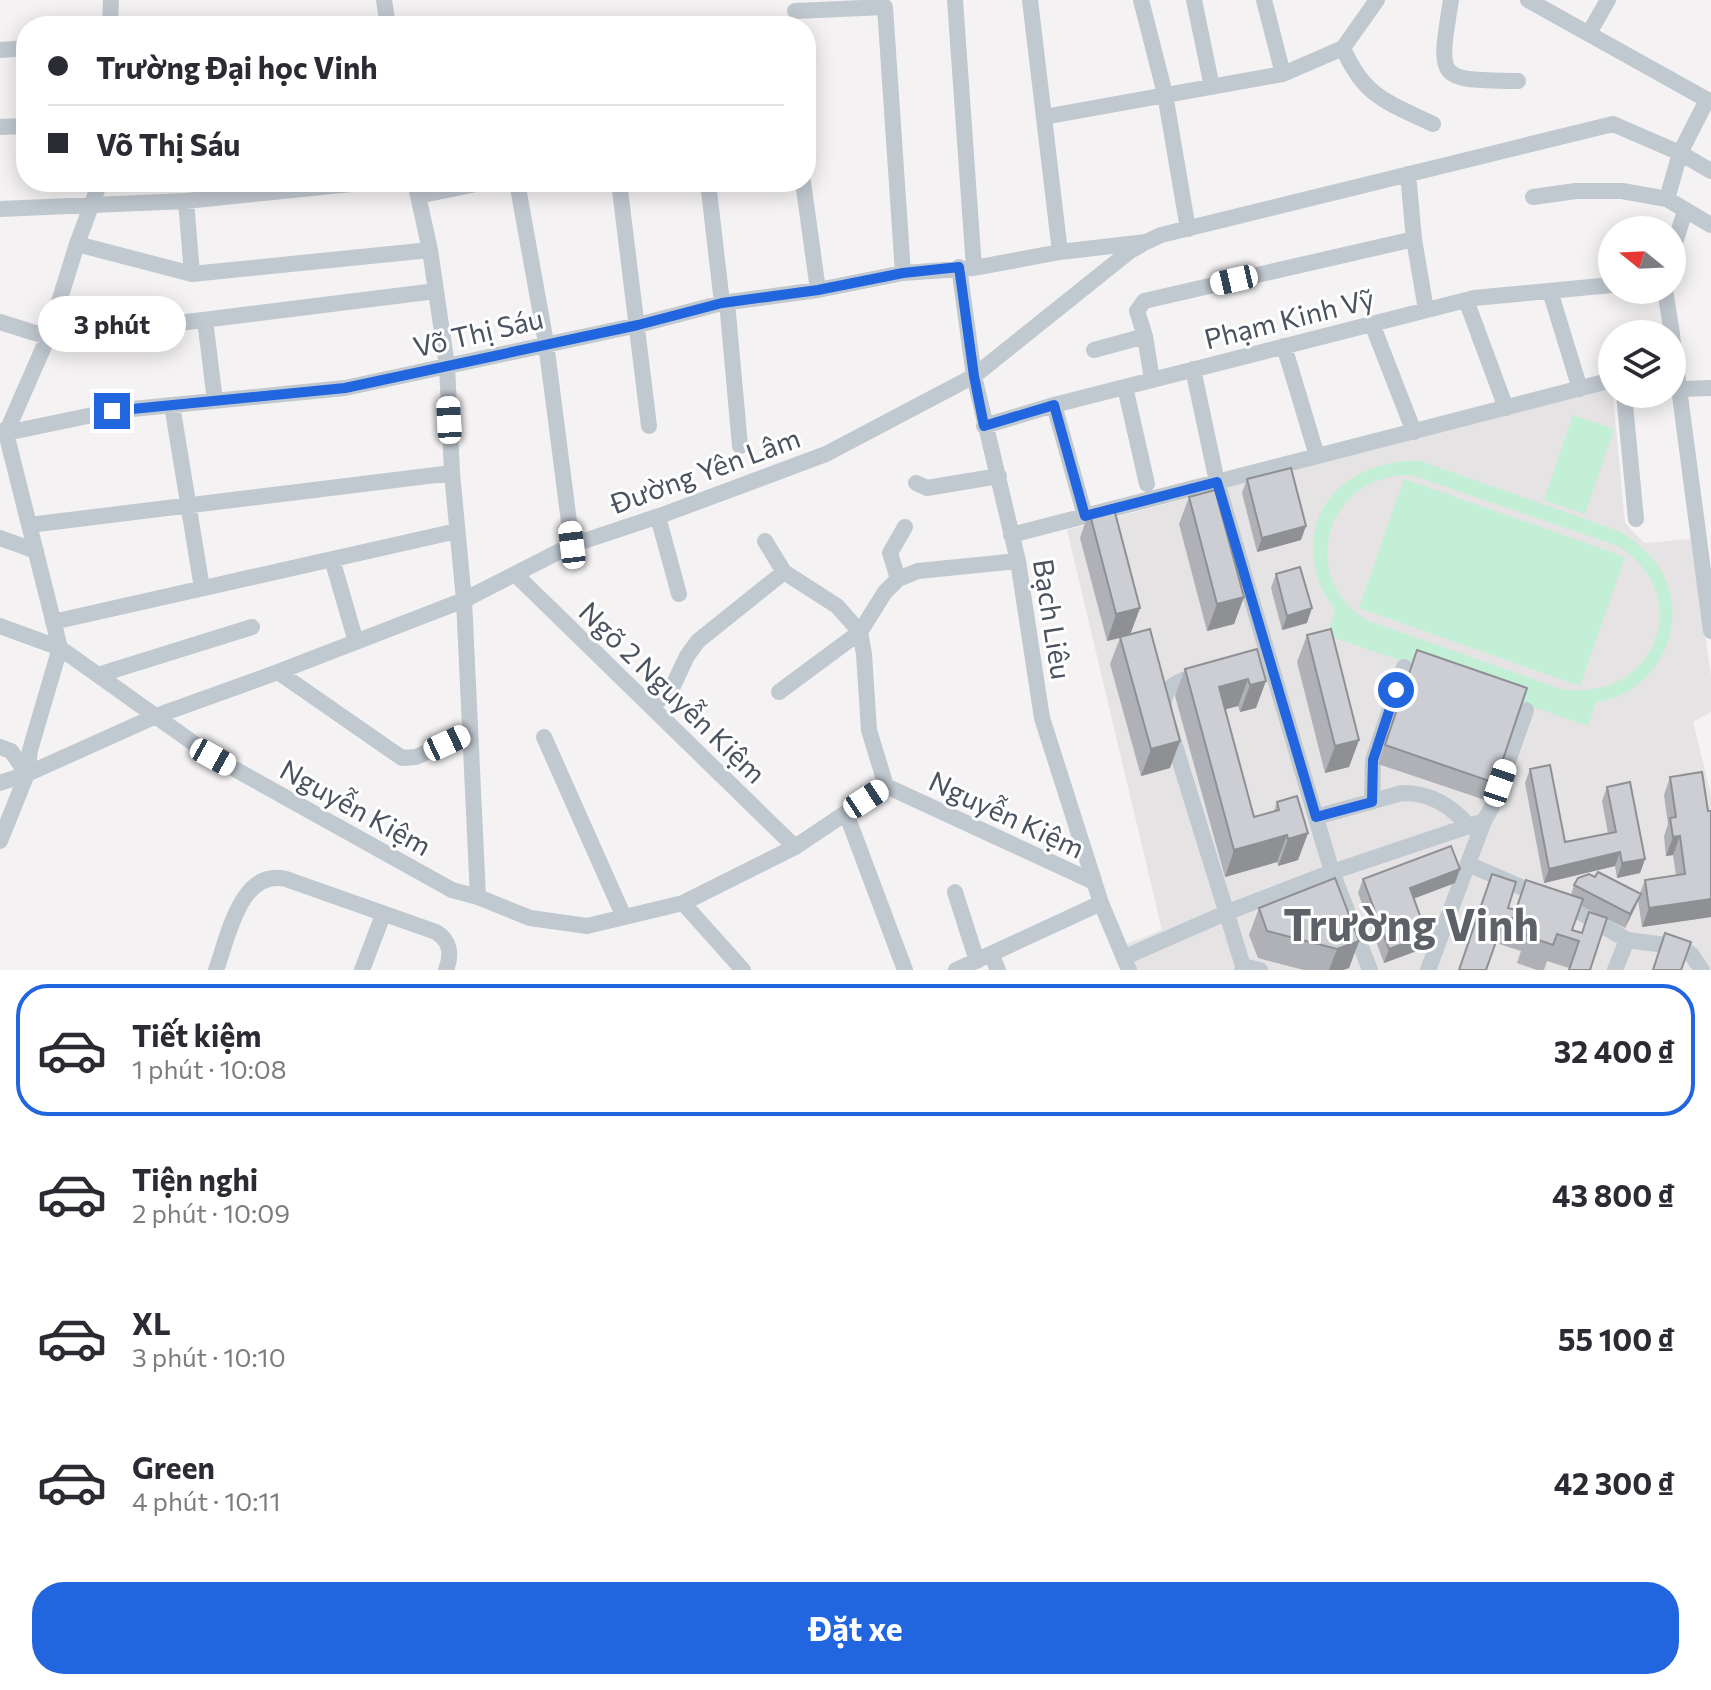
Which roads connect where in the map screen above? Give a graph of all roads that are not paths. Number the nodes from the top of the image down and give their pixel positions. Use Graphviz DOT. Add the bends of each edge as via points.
graph roads {
  1 [pos="955,0"];
  2 [pos="1030,0"];
  3 [pos="1141,0"];
  4 [pos="1194,0"];
  5 [pos="1264,0"];
  6 [pos="1377,0"];
  7 [pos="1451,0"];
  8 [pos="1528,0"];
  9 [pos="1608,0"];
  10 [pos="885,3"];
  11 [pos="794,12"];
  12 [pos="1589,33"];
  13 [pos="1343,48"];
  14 [pos="1283,74"];
  15 [pos="1518,81"];
  16 [pos="1212,87"];
  17 [pos="1165,94"];
  18 [pos="1709,101"];
  19 [pos="1044,117"];
  20 [pos="1433,124"];
  21 [pos="1680,153"];
  22 [pos="1711,171"];
  23 [pos="1408,174"];
  24 [pos="97,192"];
  25 [pos="274,192"];
  26 [pos="418,192"];
  27 [pos="519,192"];
  28 [pos="620,192"];
  29 [pos="709,192"];
  30 [pos="804,192"];
  31 [pos="1533,197"];
  32 [pos="1667,199"];
  33 [pos="186,201"];
  34 [pos="92,207"];
  35 [pos="0,209"];
  36 [pos="1685,211"];
  37 [pos="1683,216"];
  38 [pos="1711,225"];
  39 [pos="1188,229"];
  40 [pos="1414,239"];
  41 [pos="1146,242"];
  42 [pos="77,244"];
  43 [pos="430,250"];
  44 [pos="1060,252"];
  45 [pos="967,268"];
  46 [pos="903,273"];
  47 [pos="192,274"];
  48 [pos="1598,286"];
  49 [pos="818,290"];
  50 [pos="436,291"];
  51 [pos="1550,291"];
  52 [pos="1466,300"];
  53 [pos="724,302"];
  54 [pos="1426,310"];
  55 [pos="205,320"];
  56 [pos="0,322"];
  57 [pos="1372,324"];
  58 [pos="638,325"];
  59 [pos="1145,336"];
  60 [pos="48,337"];
  61 [pos="546,343"];
  62 [pos="1284,346"];
  63 [pos="1094,350"];
  64 [pos="447,366"];
  65 [pos="1193,369"];
  66 [pos="974,376"];
  67 [pos="1152,380"];
  68 [pos="1598,384"];
  69 [pos="1125,387"];
  70 [pos="1711,388"];
  71 [pos="1580,389"];
  72 [pos="1686,389"];
  73 [pos="215,401"];
  74 [pos="172,405"];
  75 [pos="1054,405"];
  76 [pos="1506,408"];
  77 [pos="1625,408"];
  78 [pos="1682,408"];
  79 [pos="649,426"];
  80 [pos="984,426"];
  81 [pos="3,432"];
  82 [pos="1414,432"];
  83 [pos="740,446"];
  84 [pos="1317,456"];
  85 [pos="452,473"];
  86 [pos="999,476"];
  87 [pos="1217,482"];
  88 [pos="916,483"];
  89 [pos="1147,484"];
  90 [pos="188,505"];
  91 [pos="1085,516"];
  92 [pos="658,517"];
  93 [pos="1636,519"];
  94 [pos="29,525"];
  95 [pos="905,527"];
  96 [pos="457,531"];
  97 [pos="1011,535"];
  98 [pos="0,538"];
  99 [pos="765,541"];
  100 [pos="572,545"];
  101 [pos="36,551"];
  102 [pos="332,559"];
  103 [pos="1018,561"];
  104 [pos="784,572"];
  105 [pos="515,574"];
  106 [pos="898,579"];
  107 [pos="202,588"];
  108 [pos="679,594"];
  109 [pos="464,600"];
  110 [pos="53,622"];
  111 [pos="0,626"];
  112 [pos="252,627"];
  113 [pos="1711,631"];
  114 [pos="860,632"];
  115 [pos="356,642"];
  116 [pos="60,648"];
  117 [pos="1404,667"];
  118 [pos="1211,671"];
  119 [pos="278,672"];
  120 [pos="98,675"];
  121 [pos="779,692"];
  122 [pos="652,707"];
  123 [pos="1526,710"];
  124 [pos="156,716"];
  125 [pos="470,733"];
  126 [pos="544,737"];
  127 [pos="0,747"];
  128 [pos="27,774"];
  129 [pos="0,783"];
  130 [pos="886,786"];
  131 [pos="1372,802"];
  132 [pos="846,813"];
  133 [pos="1316,817"];
  134 [pos="1477,824"];
  135 [pos="0,841"];
  136 [pos="795,847"];
  137 [pos="1468,864"];
  138 [pos="1332,872"];
  139 [pos="1094,882"];
  140 [pos="955,892"];
  141 [pos="478,897"];
  142 [pos="683,903"];
  143 [pos="1101,903"];
  144 [pos="1228,912"];
  145 [pos="383,915"];
  146 [pos="624,917"];
  147 [pos="1627,940"];
  148 [pos="984,957"];
  149 [pos="1127,964"];
  150 [pos="1248,969"];
  151 [pos="216,970"];
  152 [pos="362,970"];
  153 [pos="446,970"];
  154 [pos="743,970"];
  155 [pos="905,970"];
  156 [pos="956,970"];
  157 [pos="998,970"];
  158 [pos="1370,970"];
  159 [pos="1428,970"];
  160 [pos="1615,970"];
  161 [pos="1702,970"];
  1 -- 45 [label="street, Bạch Liêu"];
  2 -- 19 [label="street"];
  3 -- 17 [label="street"];
  4 -- 16 [label="street"];
  5 -- 14 [label="street"];
  6 -- 13 [label="street"];
  7 -- 15 [label="street" via="1443,49 1448,70 1464,80"];
  8 -- 12 [label="street"];
  9 -- 12 [label="street"];
  10 -- 11 [label="street"];
  10 -- 46 [label="street"];
  12 -- 18 [label="street"];
  13 -- 14 [label="street"];
  13 -- 20 [label="street" via="1354,73 1371,92"];
  14 -- 16 [label="street"];
  16 -- 17 [label="street"];
  17 -- 19 [label="street"];
  17 -- 39 [label="street"];
  18 -- 21 [label="street"];
  19 -- 44 [label="street"];
  21 -- 22 [label="street"];
  21 -- 23 [label="street" via="1613,124"];
  21 -- 32 [label="street"];
  23 -- 39 [label="street"];
  23 -- 40 [label="street"];
  24 -- 34 [label="street"];
  25 -- 33 [label="street"];
  26 -- 43 [label="street"];
  27 -- 61 [label="street"];
  28 -- 58 [label="street"];
  29 -- 53 [label="street"];
  30 -- 49 [label="street"];
  31 -- 32 [label="street" via="1606,190"];
  32 -- 36 [label="street"];
  33 -- 34 [label="street"];
  33 -- 47 [label="street"];
  34 -- 35 [label="street"];
  34 -- 42 [label="street"];
  36 -- 37 [label="street"];
  36 -- 38 [label="street"];
  39 -- 41 [label="street"];
  40 -- 54 [label="street"];
  40 -- 59 [label="street" via="1144,301 1137,311"];
  41 -- 44 [label="street, Võ Thị Sáu"];
  41 -- 66 [label="street, Đường Yên Lâm"];
  42 -- 47 [label="street"];
  42 -- 60 [label="street"];
  43 -- 47 [label="street"];
  43 -- 50 [label="street"];
  44 -- 45 [label="street, Võ Thị Sáu"];
  45 -- 46 [label="street, Võ Thị Sáu"];
  45 -- 66 [label="street, Bạch Liêu"];
  46 -- 49 [label="street, Võ Thị Sáu"];
  48 -- 51 [label="street, Phạm Kinh Vỹ"];
  49 -- 53 [label="street, Võ Thị Sáu"];
  50 -- 55 [label="street"];
  50 -- 64 [label="street"];
  51 -- 52 [label="street, Phạm Kinh Vỹ"];
  51 -- 71 [label="street"];
  52 -- 54 [label="street, Phạm Kinh Vỹ"];
  52 -- 76 [label="street"];
  53 -- 58 [label="street, Võ Thị Sáu"];
  53 -- 83 [label="street"];
  54 -- 57 [label="street, Phạm Kinh Vỹ"];
  55 -- 60 [label="street"];
  55 -- 73 [label="street"];
  56 -- 60 [label="street"];
  57 -- 62 [label="street, Phạm Kinh Vỹ"];
  57 -- 82 [label="street"];
  58 -- 61 [label="street, Võ Thị Sáu"];
  58 -- 79 [label="street"];
  59 -- 63 [label="street"];
  59 -- 67 [label="street"];
  60 -- 81 [label="street"];
  61 -- 64 [label="street, Võ Thị Sáu"];
  61 -- 100 [label="street"];
  62 -- 65 [label="street, Phạm Kinh Vỹ"];
  62 -- 84 [label="street"];
  64 -- 73 [label="street, Võ Thị Sáu" via="345,388"];
  64 -- 85 [label="street"];
  65 -- 67 [label="street, Phạm Kinh Vỹ"];
  65 -- 87 [label="street"];
  66 -- 80 [label="street, Bạch Liêu"];
  66 -- 92 [label="street, Đường Yên Lâm" via="826,454"];
  67 -- 69 [label="street, Phạm Kinh Vỹ"];
  68 -- 71 [label="street"];
  69 -- 75 [label="street, Phạm Kinh Vỹ"];
  69 -- 89 [label="street"];
  70 -- 72 [label="street"];
  71 -- 76 [label="street"];
  73 -- 74 [label="street, Võ Thị Sáu"];
  74 -- 81 [label="street, Võ Thị Sáu"];
  74 -- 90 [label="street"];
  75 -- 80 [label="street, Phạm Kinh Vỹ"];
  75 -- 91 [label="street"];
  76 -- 82 [label="street"];
  77 -- 93 [label="street"];
  78 -- 113 [label="street"];
  80 -- 86 [label="street, Bạch Liêu"];
  81 -- 94 [label="street"];
  82 -- 84 [label="street"];
  84 -- 87 [label="street"];
  85 -- 90 [label="street"];
  85 -- 96 [label="street"];
  86 -- 88 [label="street" via="927,488"];
  86 -- 97 [label="street, Bạch Liêu"];
  87 -- 91 [label="street"];
  87 -- 133 [label="street" via="1261,658"];
  90 -- 94 [label="street"];
  90 -- 107 [label="street"];
  91 -- 97 [label="street"];
  92 -- 100 [label="street, Đường Yên Lâm"];
  92 -- 108 [label="street"];
  94 -- 101 [label="street"];
  95 -- 106 [label="street" via="890,553"];
  96 -- 102 [label="street"];
  96 -- 109 [label="street"];
  97 -- 103 [label="street, Bạch Liêu"];
  98 -- 101 [label="street"];
  99 -- 104 [label="street"];
  100 -- 105 [label="street, Đường Yên Lâm"];
  101 -- 110 [label="street"];
  102 -- 107 [label="street"];
  102 -- 115 [label="street"];
  103 -- 106 [label="street" via="918,571"];
  103 -- 139 [label="street, Bạch Liêu" via="1042,718"];
  104 -- 114 [label="street" via="837,606"];
  104 -- 122 [label="street" via="698,641 673,686"];
  105 -- 109 [label="street, Đường Yên Lâm"];
  105 -- 122 [label="street, Ngõ 2 Nguyễn Kiệm"];
  106 -- 114 [label="street"];
  107 -- 110 [label="street"];
  109 -- 115 [label="street, Đường Yên Lâm"];
  109 -- 125 [label="street"];
  110 -- 116 [label="street"];
  111 -- 116 [label="street, Nguyễn Kiệm"];
  112 -- 120 [label="street"];
  114 -- 121 [label="street"];
  114 -- 130 [label="street" via="869,730"];
  115 -- 119 [label="street, Đường Yên Lâm"];
  116 -- 120 [label="street, Nguyễn Kiệm"];
  116 -- 128 [label="street"];
  117 -- 131 [label="street" via="1373,760"];
  118 -- 144 [label="street" via="1177,681 1163,702"];
  119 -- 124 [label="street, Đường Yên Lâm"];
  119 -- 125 [label="street" via="396,756 416,757"];
  120 -- 124 [label="street, Nguyễn Kiệm"];
  122 -- 136 [label="street, Ngõ 2 Nguyễn Kiệm"];
  123 -- 134 [label="street" via="1492,807"];
  124 -- 128 [label="street, Đường Yên Lâm"];
  124 -- 141 [label="street, Nguyễn Kiệm" via="213,757 452,890"];
  125 -- 141 [label="street"];
  126 -- 146 [label="street"];
  127 -- 128 [label="street" via="11,751"];
  128 -- 129 [label="street, Đường Yên Lâm"];
  128 -- 135 [label="street"];
  130 -- 132 [label="street, Nguyễn Kiệm"];
  130 -- 139 [label="street, Nguyễn Kiệm"];
  131 -- 133 [label="street"];
  131 -- 134 [label="street" via="1402,793 1428,796"];
  132 -- 136 [label="street, Nguyễn Kiệm"];
  132 -- 155 [label="street"];
  133 -- 138 [label="street"];
  134 -- 137 [label="street"];
  134 -- 138 [label="street"];
  136 -- 142 [label="street, Nguyễn Kiệm"];
  137 -- 147 [label="street" via="1583,914"];
  137 -- 159 [label="street"];
  138 -- 144 [label="street"];
  138 -- 158 [label="street"];
  139 -- 143 [label="street, Bạch Liêu"];
  140 -- 148 [label="street"];
  141 -- 146 [label="street, Nguyễn Kiệm" via="530,918 587,926"];
  142 -- 146 [label="street, Nguyễn Kiệm"];
  142 -- 154 [label="street"];
  143 -- 148 [label="street"];
  143 -- 149 [label="street, Bạch Liêu"];
  144 -- 149 [label="street"];
  144 -- 150 [label="street"];
  145 -- 151 [label="street" via="273,878 255,886 241,901"];
  145 -- 152 [label="street"];
  145 -- 153 [label="street" via="442,935 449,949"];
  147 -- 160 [label="street"];
  147 -- 161 [label="street" via="1681,947"];
  148 -- 156 [label="street"];
  148 -- 157 [label="street"];
}
